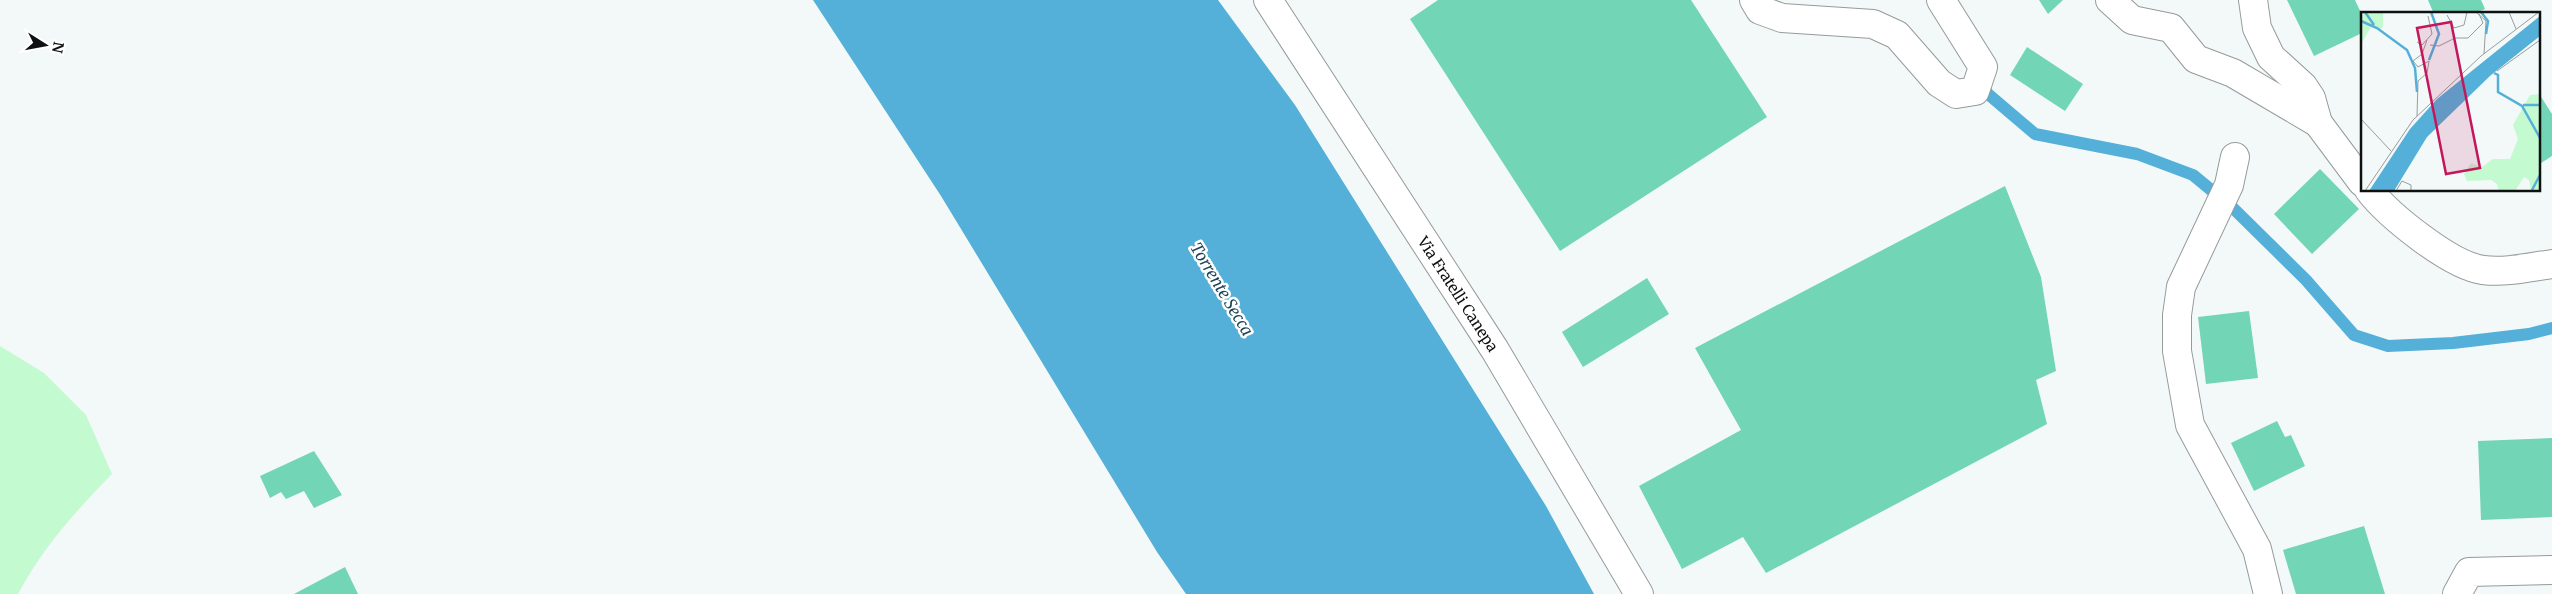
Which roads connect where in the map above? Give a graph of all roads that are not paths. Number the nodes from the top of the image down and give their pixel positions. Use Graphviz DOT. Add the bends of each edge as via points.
graph roads {
  1 [pos="1268,0"];
  2 [pos="1754,0"];
  3 [pos="1941,0"];
  4 [pos="2110,0"];
  5 [pos="2253,0"];
  6 [pos="2318,123"];
  7 [pos="2235,157"];
  8 [pos="2361,181"];
  9 [pos="2369,191"];
  10 [pos="2552,264"];
  11 [pos="2552,570"];
  12 [pos="1639,594"];
  13 [pos="2268,594"];
  14 [pos="2457,594"];
  1 -- 12 [label="street, Via Fratelli Canepa" via="1495,350"];
  2 -- 3 [label="street" via="1760,10 1782,18 1873,24 1896,35 1939,83 1956,94 1975,91 1983,67"];
  4 -- 6 [label="street" via="2132,20 2171,28 2196,59 2233,73"];
  5 -- 6 [label="street" via="2257,28 2271,57 2303,86 2311,98"];
  6 -- 8 [label="street"];
  7 -- 13 [label="street" via="2229,185 2181,287 2177,350 2190,426 2257,549"];
  9 -- 10 [label="street" via="2412,232 2464,264 2483,270"];
  11 -- 14 [label="street" via="2469,572"];
}
